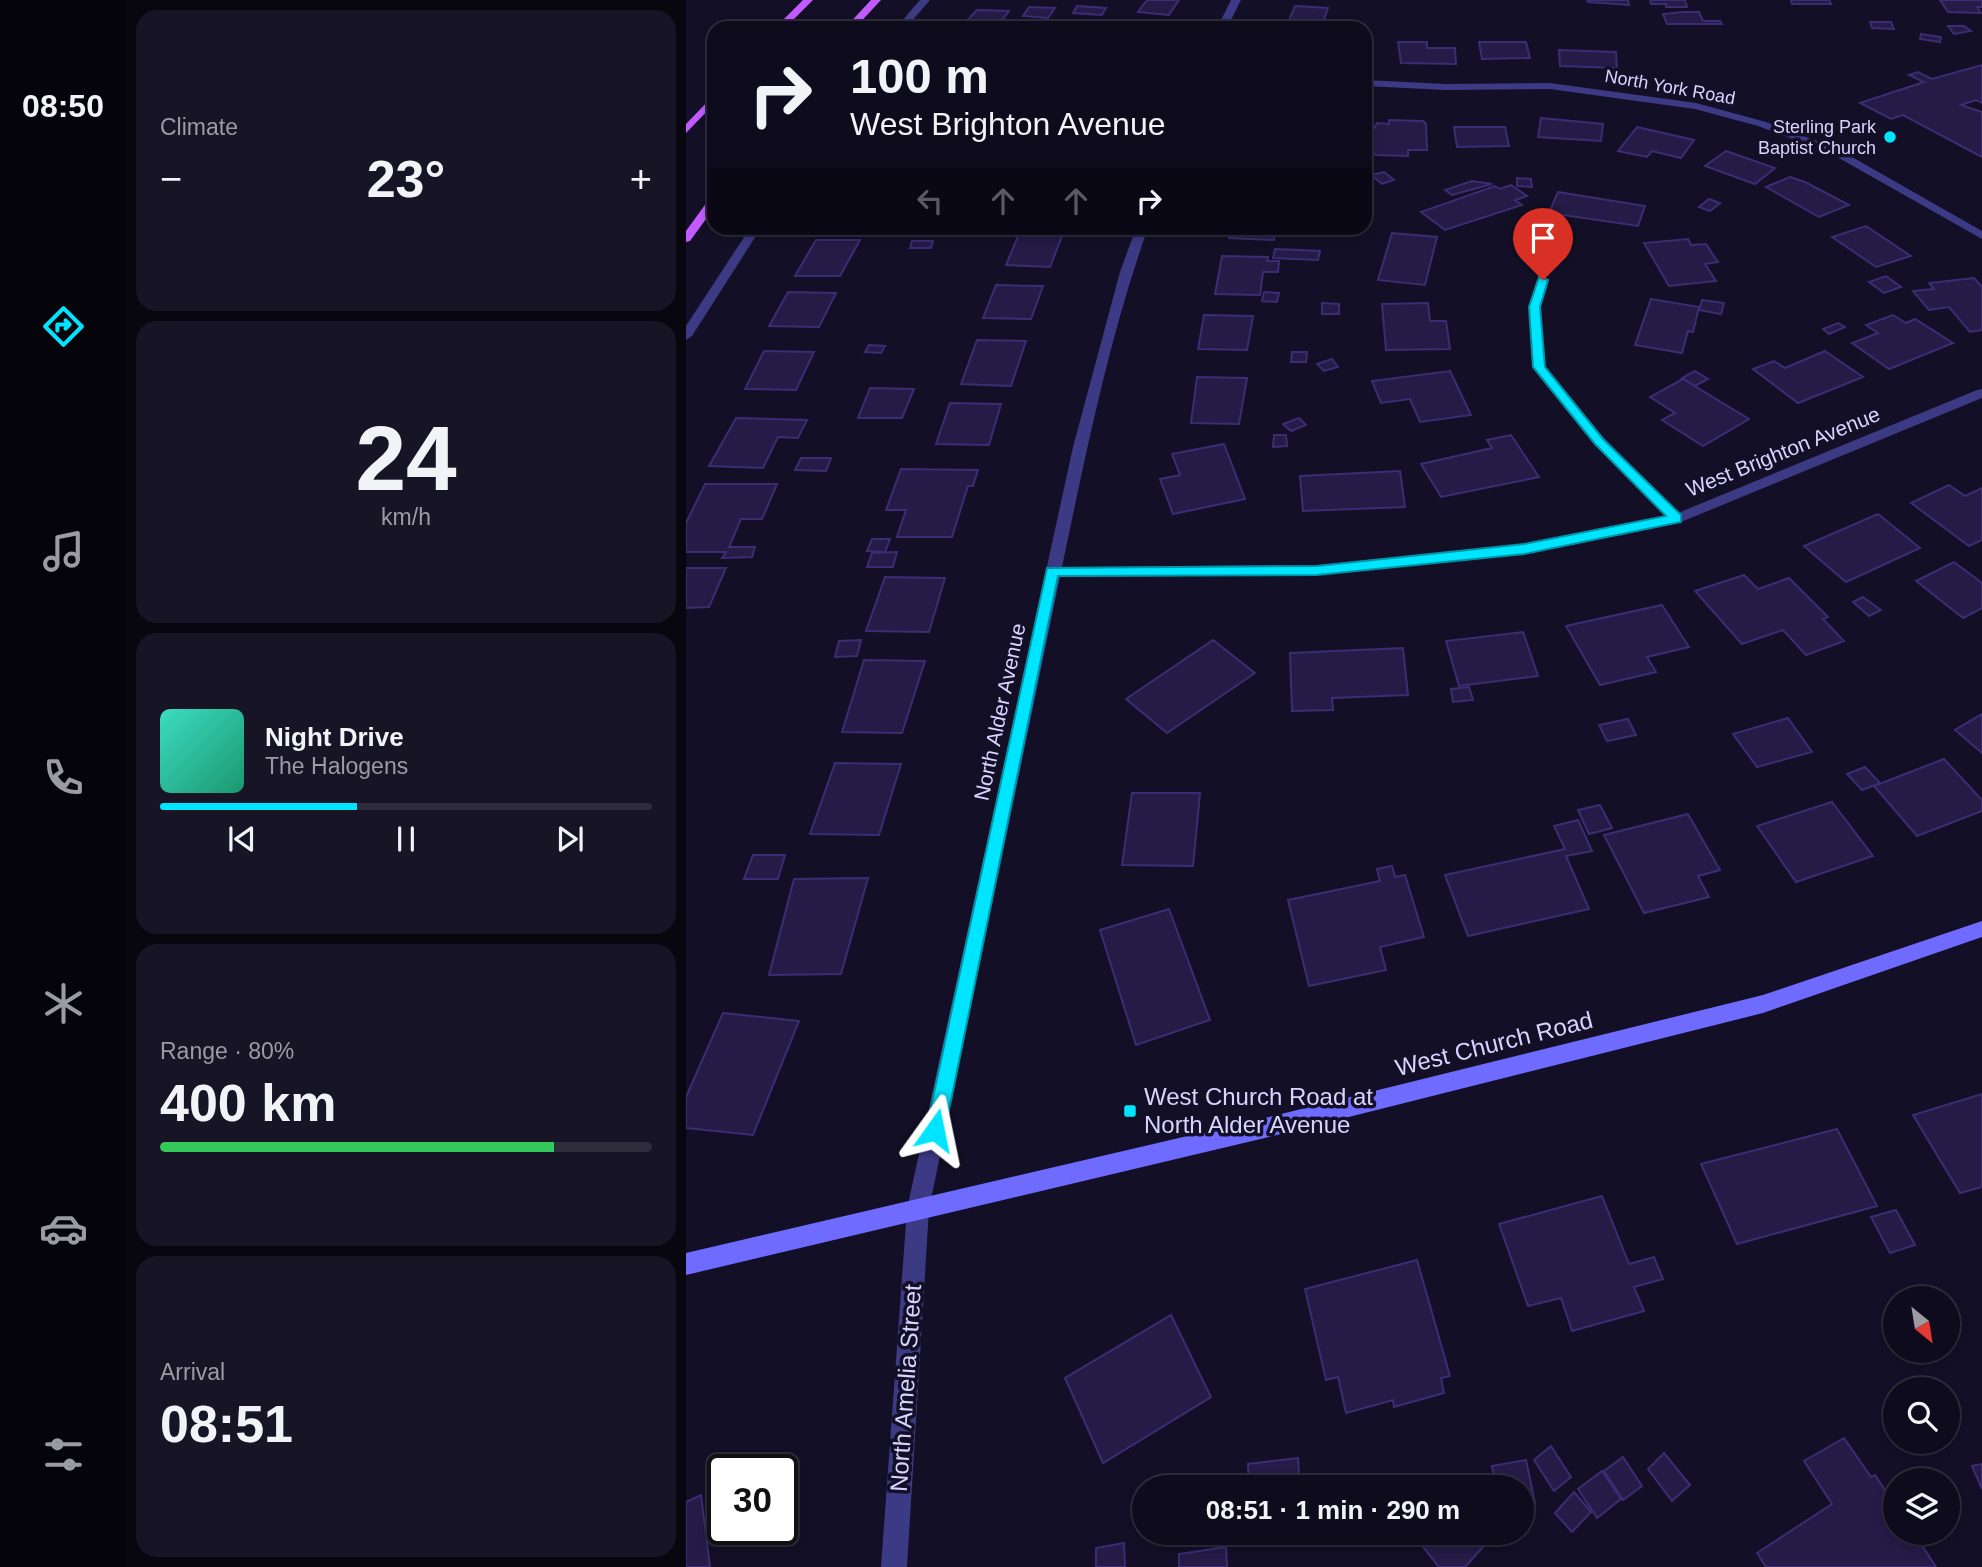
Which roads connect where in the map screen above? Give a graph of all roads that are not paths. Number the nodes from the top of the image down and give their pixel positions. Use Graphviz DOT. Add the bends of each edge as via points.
graph roads {
  1 [pos="808,0"];
  2 [pos="876,0"];
  3 [pos="925,0"];
  4 [pos="1236,0"];
  5 [pos="787,21"];
  6 [pos="856,21"];
  7 [pos="907,21"];
  8 [pos="1226,21"];
  9 [pos="1372,83"];
  10 [pos="707,106"];
  11 [pos="686,130"];
  12 [pos="707,210"];
  13 [pos="751,235"];
  14 [pos="1139,235"];
  15 [pos="1982,236"];
  16 [pos="686,239"];
  17 [pos="1543,280"];
  18 [pos="686,336"];
  19 [pos="1982,394"];
  20 [pos="1676,519"];
  21 [pos="1052,572"];
  22 [pos="1982,929"];
  23 [pos="918,1209"];
  24 [pos="686,1264"];
  25 [pos="894,1567"];
  1 -- 5 [label="main road"];
  2 -- 6 [label="main road"];
  3 -- 7 [label="street"];
  4 -- 8 [label="street"];
  9 -- 15 [label="street, North York Road" via="1550,86 1696,106 1834,151"];
  10 -- 11 [label="main road"];
  12 -- 16 [label="main road"];
  13 -- 18 [label="street"];
  14 -- 21 [label="street, North Alder Avenue" via="1080,447"];
  17 -- 20 [label="street" via="1535,307 1539,367 1599,441"];
  19 -- 20 [label="street, West Brighton Avenue"];
  20 -- 21 [label="street, West Brighton Avenue" via="1524,549 1317,570"];
  21 -- 23 [label="street, North Alder Avenue"];
  22 -- 23 [label="main road, West Church Road" via="1763,1004"];
  23 -- 24 [label="main road, West Church Road"];
  23 -- 25 [label="street, North Amelia Street"];
}
